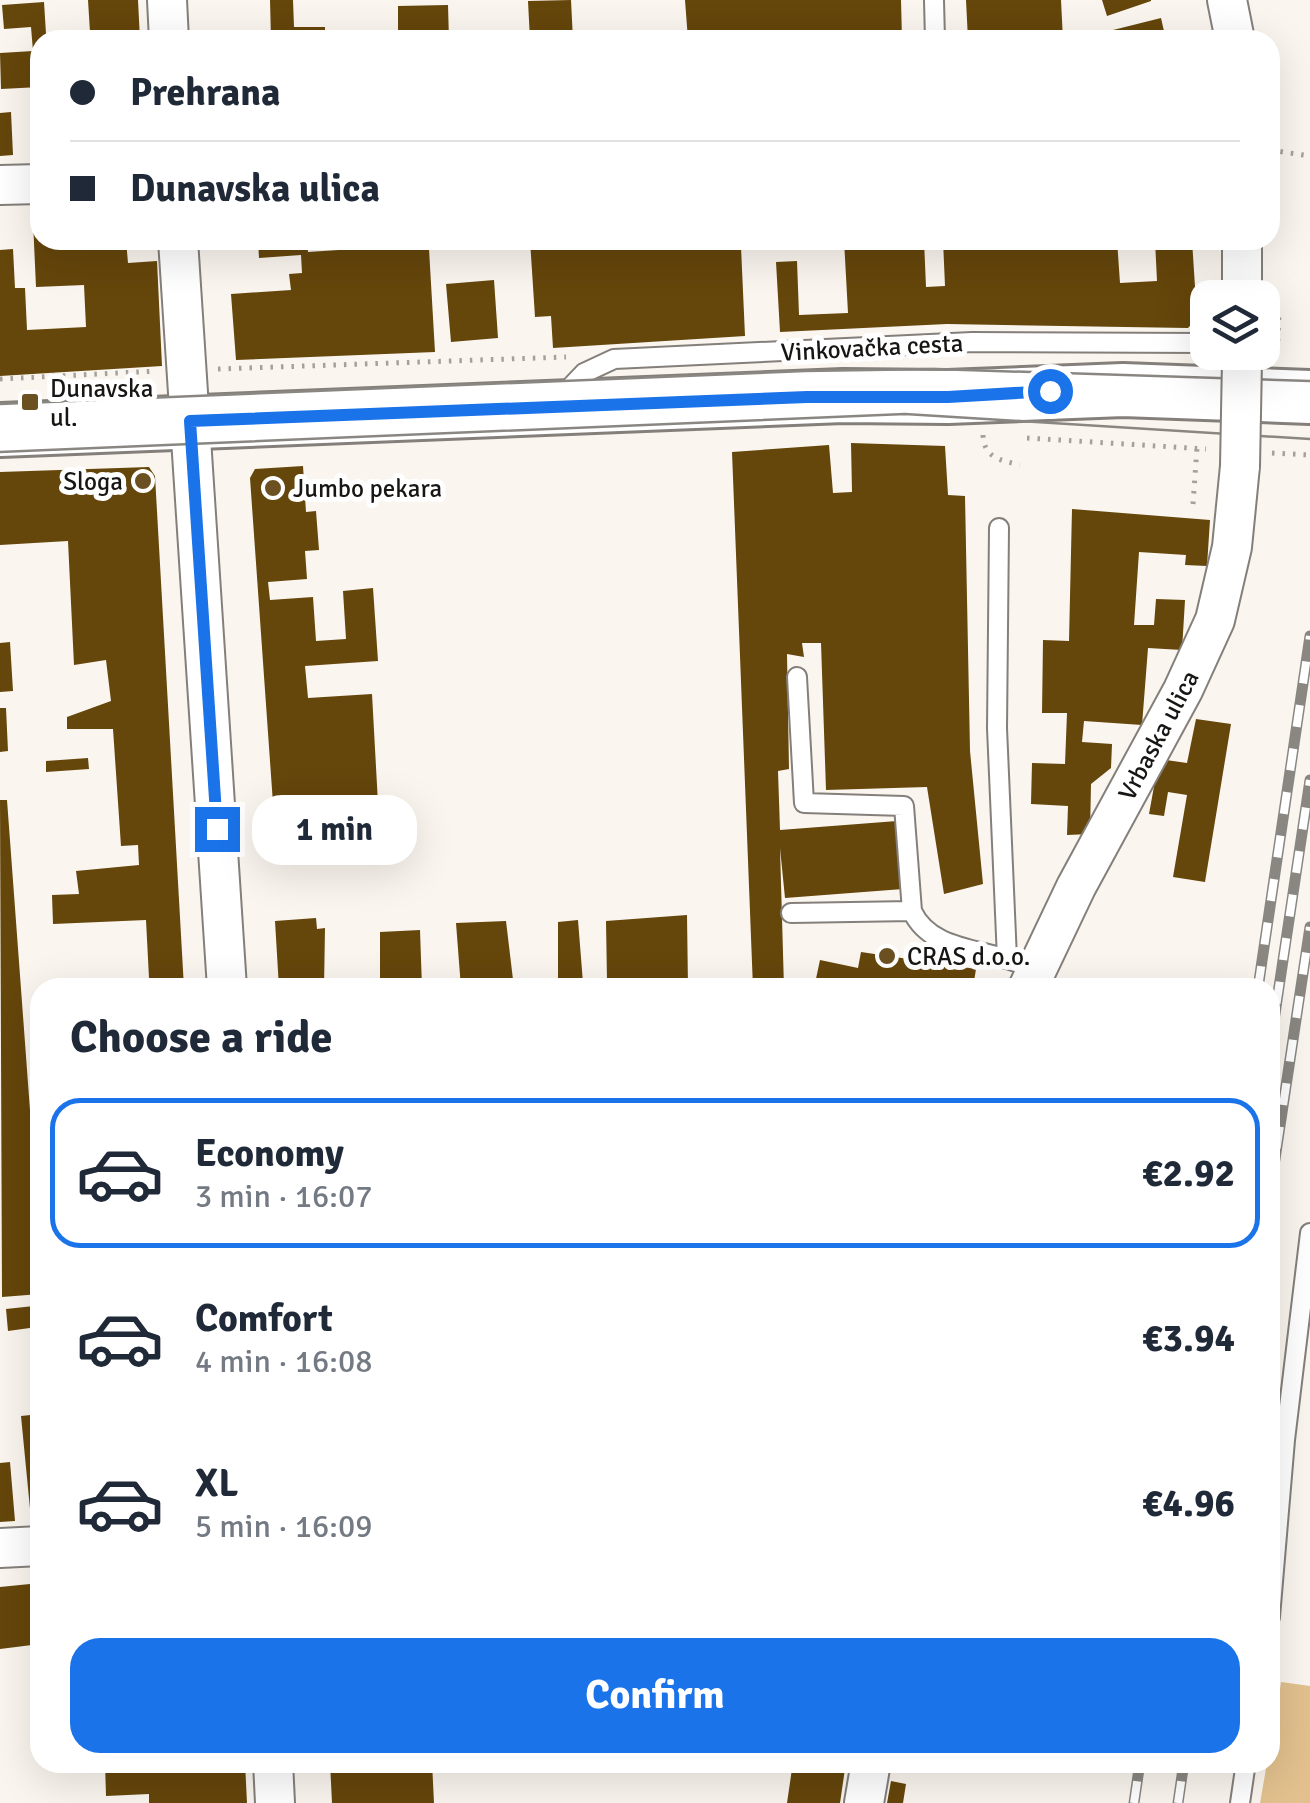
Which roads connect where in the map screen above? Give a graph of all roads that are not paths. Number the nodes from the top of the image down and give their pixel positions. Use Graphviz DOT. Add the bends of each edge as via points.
graph roads {
  1 [pos="167,0"];
  2 [pos="934,0"];
  3 [pos="1227,0"];
  4 [pos="168,30"];
  5 [pos="936,30"];
  6 [pos="1233,30"];
  7 [pos="30,184"];
  8 [pos="0,186"];
  9 [pos="179,250"];
  10 [pos="1242,250"];
  11 [pos="1242,280"];
  12 [pos="1190,343"];
  13 [pos="1268,370"];
  14 [pos="948,397"];
  15 [pos="554,406"];
  16 [pos="190,421"];
  17 [pos="1310,428"];
  18 [pos="0,430"];
  19 [pos="999,528"];
  20 [pos="798,678"];
  21 [pos="912,911"];
  22 [pos="791,913"];
  23 [pos="1023,972"];
  24 [pos="226,978"];
  25 [pos="1310,1233"];
  26 [pos="1280,1491"];
  27 [pos="30,1546"];
  28 [pos="0,1548"];
  29 [pos="274,1773"];
  30 [pos="869,1773"];
  31 [pos="1244,1773"];
  32 [pos="275,1803"];
  33 [pos="864,1803"];
  34 [pos="1240,1803"];
  1 -- 4 [label="street"];
  2 -- 5 [label="lane"];
  3 -- 6 [label="street"];
  7 -- 8 [label="street"];
  9 -- 16 [label="street"];
  10 -- 11 [label="street"];
  12 -- 15 [label="lane, Vinkovačka cesta" via="972,342 614,359 572,382"];
  13 -- 14 [label="main road, Vinkovačka cesta" via="1123,390"];
  13 -- 23 [label="street, Vrbaska ulica, bridge" via="1240,466 1216,620"];
  14 -- 15 [label="main road, Vinkovačka cesta"];
  14 -- 17 [label="main road, Vinkovačka cesta" via="1078,415"];
  15 -- 16 [label="main road, Vinkovačka cesta"];
  16 -- 18 [label="main road, Vinkovačka cesta"];
  16 -- 24 [label="street"];
  19 -- 23 [label="lane" via="997,728"];
  20 -- 21 [label="lane" via="804,803 904,806"];
  21 -- 22 [label="lane"];
  21 -- 23 [label="lane" via="932,938"];
  25 -- 26 [label="lane"];
  27 -- 28 [label="street"];
  29 -- 32 [label="street"];
  30 -- 33 [label="street"];
  31 -- 34 [label="lane"];
}
